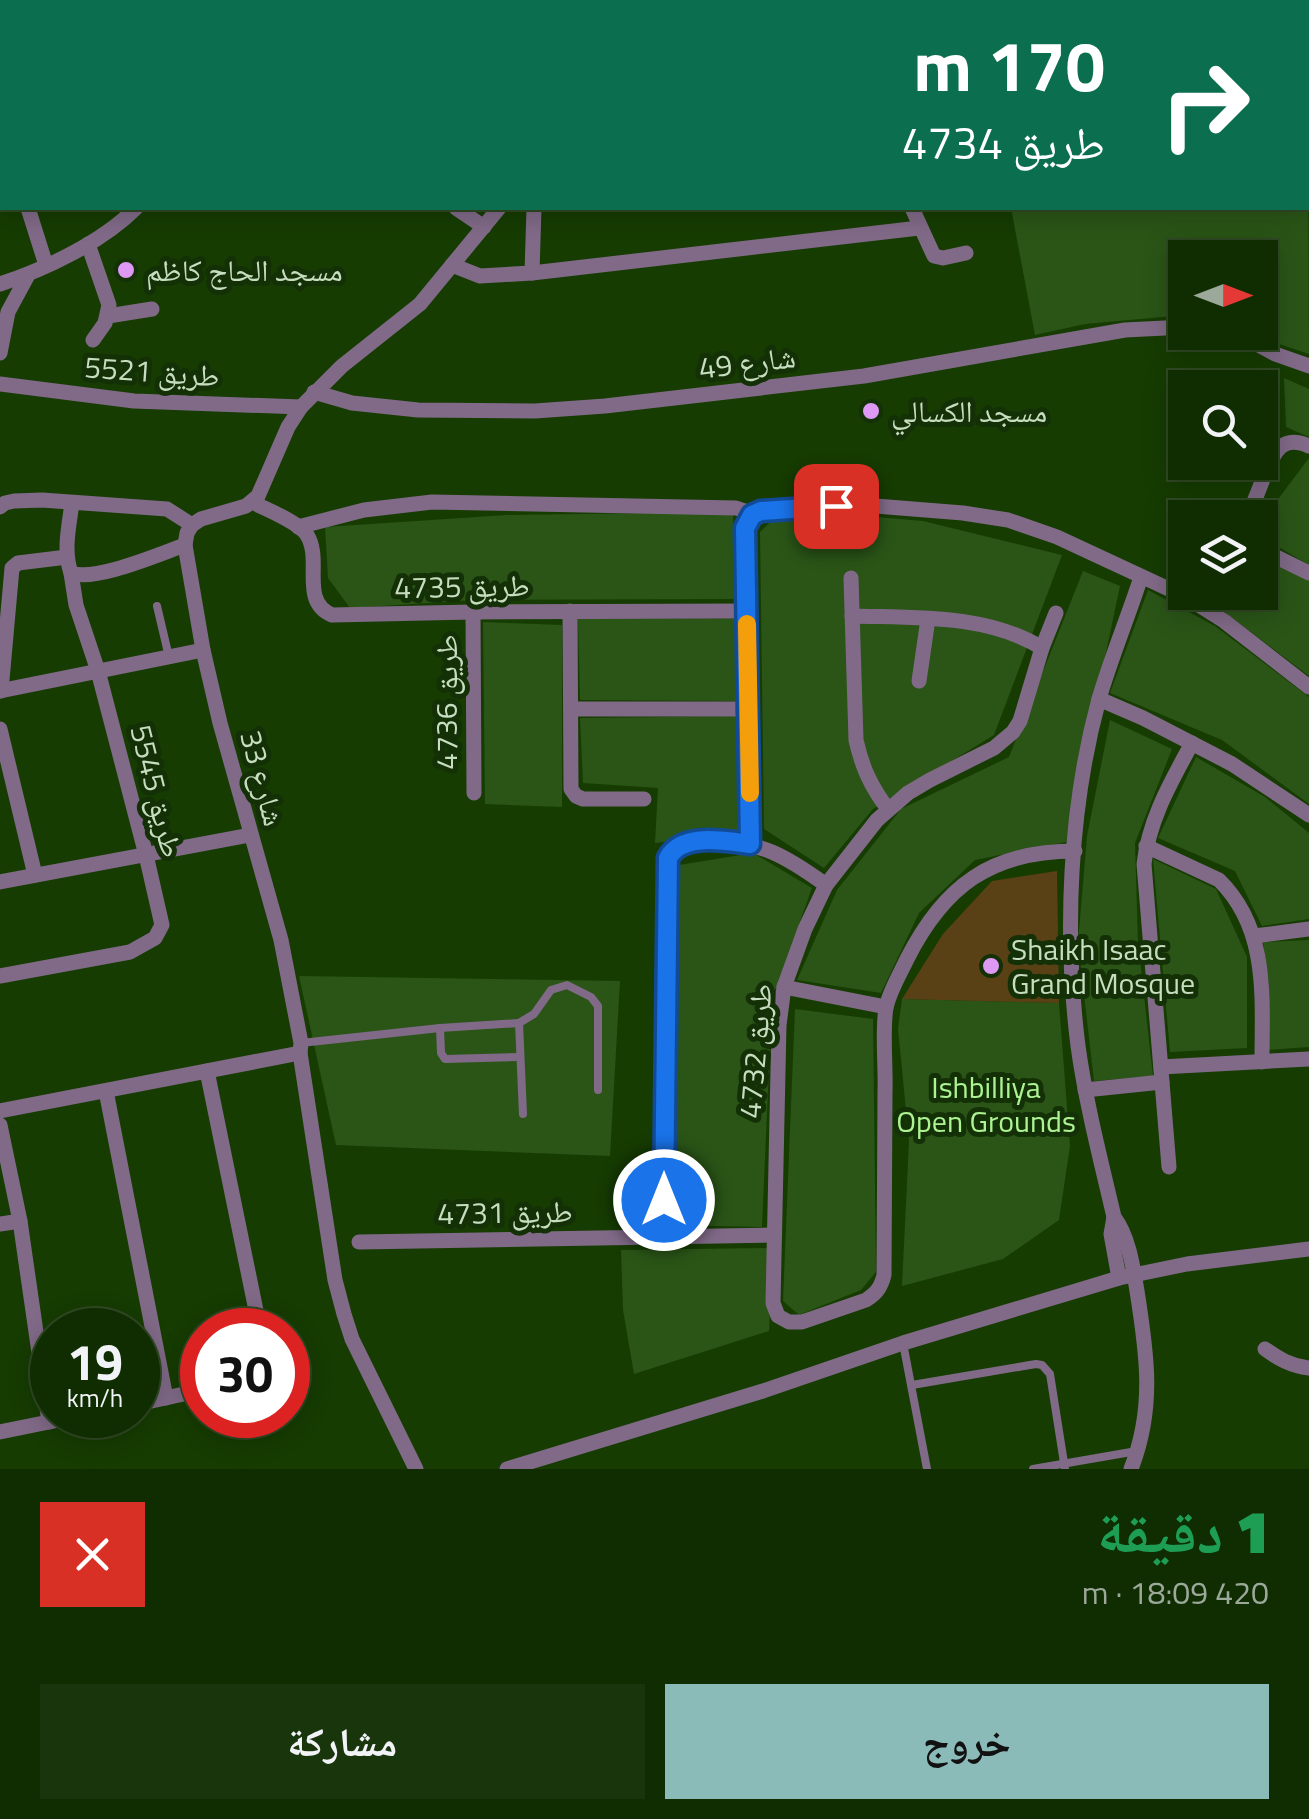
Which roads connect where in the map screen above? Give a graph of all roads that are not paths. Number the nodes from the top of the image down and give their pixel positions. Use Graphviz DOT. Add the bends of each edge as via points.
graph roads {
  1 [pos="29,210"];
  2 [pos="134,210"];
  3 [pos="464,210"];
  4 [pos="534,210"];
  5 [pos="913,210"];
  6 [pos="492,217"];
  7 [pos="920,228"];
  8 [pos="88,244"];
  9 [pos="966,253"];
  10 [pos="46,265"];
  11 [pos="452,266"];
  12 [pos="532,273"];
  13 [pos="28,274"];
  14 [pos="0,284"];
  15 [pos="4,304"];
  16 [pos="152,310"];
  17 [pos="108,316"];
  18 [pos="1168,328"];
  19 [pos="93,340"];
  20 [pos="1268,350"];
  21 [pos="0,353"];
  22 [pos="1309,366"];
  23 [pos="0,384"];
  24 [pos="314,392"];
  25 [pos="301,406"];
  26 [pos="1309,446"];
  27 [pos="1254,500"];
  28 [pos="252,502"];
  29 [pos="72,503"];
  30 [pos="0,507"];
  31 [pos="750,521"];
  32 [pos="192,525"];
  33 [pos="298,527"];
  34 [pos="185,546"];
  35 [pos="1278,558"];
  36 [pos="70,565"];
  37 [pos="1309,573"];
  38 [pos="1142,577"];
  39 [pos="851,578"];
  40 [pos="1168,589"];
  41 [pos="158,606"];
  42 [pos="1207,610"];
  43 [pos="747,611"];
  44 [pos="474,612"];
  45 [pos="570,612"];
  46 [pos="1056,612"];
  47 [pos="852,616"];
  48 [pos="928,620"];
  49 [pos="1042,648"];
  50 [pos="203,650"];
  51 [pos="2,657"];
  52 [pos="169,657"];
  53 [pos="98,671"];
  54 [pos="920,680"];
  55 [pos="1309,687"];
  56 [pos="0,691"];
  57 [pos="1100,699"];
  58 [pos="572,708"];
  59 [pos="749,709"];
  60 [pos="0,729"];
  61 [pos="1192,742"];
  62 [pos="6,777"];
  63 [pos="474,793"];
  64 [pos="644,799"];
  65 [pos="888,809"];
  66 [pos="1309,814"];
  67 [pos="250,835"];
  68 [pos="750,844"];
  69 [pos="1146,846"];
  70 [pos="1074,851"];
  71 [pos="146,855"];
  72 [pos="36,875"];
  73 [pos="0,882"];
  74 [pos="826,885"];
  75 [pos="1309,929"];
  76 [pos="1254,936"];
  77 [pos="0,976"];
  78 [pos="784,987"];
  79 [pos="886,1007"];
  80 [pos="519,1023"];
  81 [pos="440,1028"];
  82 [pos="301,1048"];
  83 [pos="520,1057"];
  84 [pos="1309,1059"];
  85 [pos="1262,1062"];
  86 [pos="206,1072"];
  87 [pos="1162,1074"];
  88 [pos="598,1090"];
  89 [pos="1085,1090"];
  90 [pos="106,1091"];
  91 [pos="0,1111"];
  92 [pos="523,1114"];
  93 [pos="0,1125"];
  94 [pos="1169,1167"];
  95 [pos="20,1220"];
  96 [pos="0,1224"];
  97 [pos="773,1235"];
  98 [pos="664,1236"];
  99 [pos="359,1242"];
  100 [pos="1309,1250"];
  101 [pos="1126,1276"];
  102 [pos="33,1308"];
  103 [pos="255,1308"];
  104 [pos="904,1343"];
  105 [pos="1264,1349"];
  106 [pos="1309,1368"];
  107 [pos="912,1385"];
  108 [pos="180,1395"];
  109 [pos="166,1398"];
  110 [pos="160,1399"];
  111 [pos="30,1426"];
  112 [pos="0,1432"];
  113 [pos="1138,1451"];
  114 [pos="1064,1467"];
  115 [pos="416,1469"];
  116 [pos="507,1469"];
  117 [pos="927,1469"];
  118 [pos="1034,1469"];
  119 [pos="1131,1469"];
  1 -- 10 [label="street"];
  2 -- 8 [label="street"];
  3 -- 6 [label="street"];
  4 -- 12 [label="street"];
  5 -- 7 [label="street"];
  6 -- 11 [label="street"];
  7 -- 9 [label="street" via="934,256"];
  7 -- 12 [label="street"];
  8 -- 10 [label="street"];
  8 -- 17 [label="street"];
  10 -- 13 [label="street"];
  11 -- 12 [label="street" via="480,276"];
  11 -- 24 [label="street" via="420,304"];
  13 -- 14 [label="street"];
  13 -- 15 [label="street"];
  15 -- 21 [label="street"];
  16 -- 17 [label="street"];
  17 -- 19 [label="street"];
  18 -- 24 [label="street, شارع 49" via="864,376 605,406 418,410"];
  20 -- 22 [label="street"];
  23 -- 25 [label="street, طريق 5521" via="134,401"];
  24 -- 25 [label="street"];
  25 -- 28 [label="street"];
  26 -- 27 [label="street" via="1287,444 1274,452"];
  28 -- 32 [label="street"];
  28 -- 33 [label="street"];
  29 -- 30 [label="street" via="14,500"];
  29 -- 32 [label="street" via="167,509"];
  29 -- 36 [label="street, طريق 5545"];
  31 -- 33 [label="street" via="736,508 432,502"];
  31 -- 38 [label="street" via="761,511 863,504 963,512 1057,537"];
  31 -- 43 [label="street"];
  32 -- 34 [label="street, شارع 33"];
  33 -- 44 [label="street, طريق 4735" via="310,540 314,595 324,612"];
  34 -- 36 [label="street" via="96,574 78,576"];
  34 -- 50 [label="street, شارع 33"];
  35 -- 37 [label="street"];
  36 -- 51 [label="street" via="12,568"];
  36 -- 53 [label="street, طريق 5545"];
  38 -- 40 [label="street"];
  38 -- 57 [label="street"];
  39 -- 47 [label="street"];
  41 -- 52 [label="lane"];
  42 -- 55 [label="street"];
  43 -- 45 [label="street, طريق 4735"];
  43 -- 59 [label="street"];
  44 -- 45 [label="street, طريق 4735"];
  44 -- 63 [label="street, طريق 4736"];
  45 -- 58 [label="street"];
  46 -- 49 [label="street, طريق 4732"];
  47 -- 48 [label="street"];
  47 -- 65 [label="street" via="856,740 867,777"];
  48 -- 49 [label="street" via="1000,628"];
  48 -- 54 [label="street"];
  49 -- 65 [label="street, طريق 4732" via="1020,721 1005,741"];
  50 -- 52 [label="street"];
  50 -- 67 [label="street, شارع 33"];
  51 -- 56 [label="street"];
  52 -- 53 [label="street"];
  53 -- 56 [label="street"];
  53 -- 71 [label="street, طريق 5545"];
  57 -- 61 [label="street"];
  57 -- 70 [label="street"];
  58 -- 59 [label="street"];
  58 -- 64 [label="street" via="576,796"];
  59 -- 68 [label="street"];
  60 -- 62 [label="street"];
  61 -- 66 [label="street"];
  61 -- 69 [label="street"];
  62 -- 72 [label="street"];
  65 -- 74 [label="street, طريق 4732"];
  67 -- 71 [label="street"];
  67 -- 82 [label="street, شارع 33" via="281,940"];
  68 -- 74 [label="street"];
  68 -- 98 [label="street" via="689,842 668,858"];
  69 -- 76 [label="street" via="1218,880"];
  69 -- 87 [label="street"];
  70 -- 79 [label="street" via="1020,856 970,879 918,937"];
  70 -- 89 [label="street" via="1071,961"];
  71 -- 72 [label="street"];
  71 -- 77 [label="street, طريق 5545" via="162,925 155,938 130,952"];
  72 -- 73 [label="street"];
  74 -- 78 [label="street, طريق 4732"];
  75 -- 76 [label="street"];
  76 -- 85 [label="street" via="1262,982"];
  78 -- 79 [label="street"];
  78 -- 97 [label="street, طريق 4732"];
  79 -- 97 [label="street, طريق 4732" via="881,1285 866,1300 789,1322 773,1303"];
  80 -- 81 [label="lane"];
  80 -- 83 [label="lane"];
  80 -- 88 [label="lane" via="556,987 573,986 593,999 599,1010"];
  81 -- 82 [label="lane"];
  81 -- 83 [label="lane" via="445,1059"];
  82 -- 86 [label="street"];
  82 -- 115 [label="street, شارع 33" via="344,1314"];
  83 -- 92 [label="lane"];
  84 -- 85 [label="street"];
  85 -- 87 [label="street"];
  86 -- 90 [label="street"];
  86 -- 103 [label="street"];
  87 -- 89 [label="street"];
  87 -- 94 [label="street"];
  89 -- 101 [label="street" via="1114,1217 1123,1231"];
  90 -- 91 [label="street"];
  90 -- 109 [label="street"];
  93 -- 95 [label="street"];
  95 -- 96 [label="street"];
  95 -- 102 [label="street"];
  97 -- 98 [label="street, طريق 4731"];
  98 -- 99 [label="street, طريق 4731"];
  100 -- 101 [label="street"];
  101 -- 104 [label="street"];
  101 -- 113 [label="street" via="1146,1348"];
  104 -- 107 [label="lane"];
  104 -- 116 [label="street"];
  105 -- 106 [label="street"];
  107 -- 114 [label="lane" via="1042,1364 1050,1374"];
  107 -- 117 [label="lane"];
  108 -- 109 [label="street"];
  109 -- 110 [label="street"];
  111 -- 112 [label="street"];
  113 -- 114 [label="lane"];
  113 -- 119 [label="street"];
  114 -- 118 [label="lane"];
}
